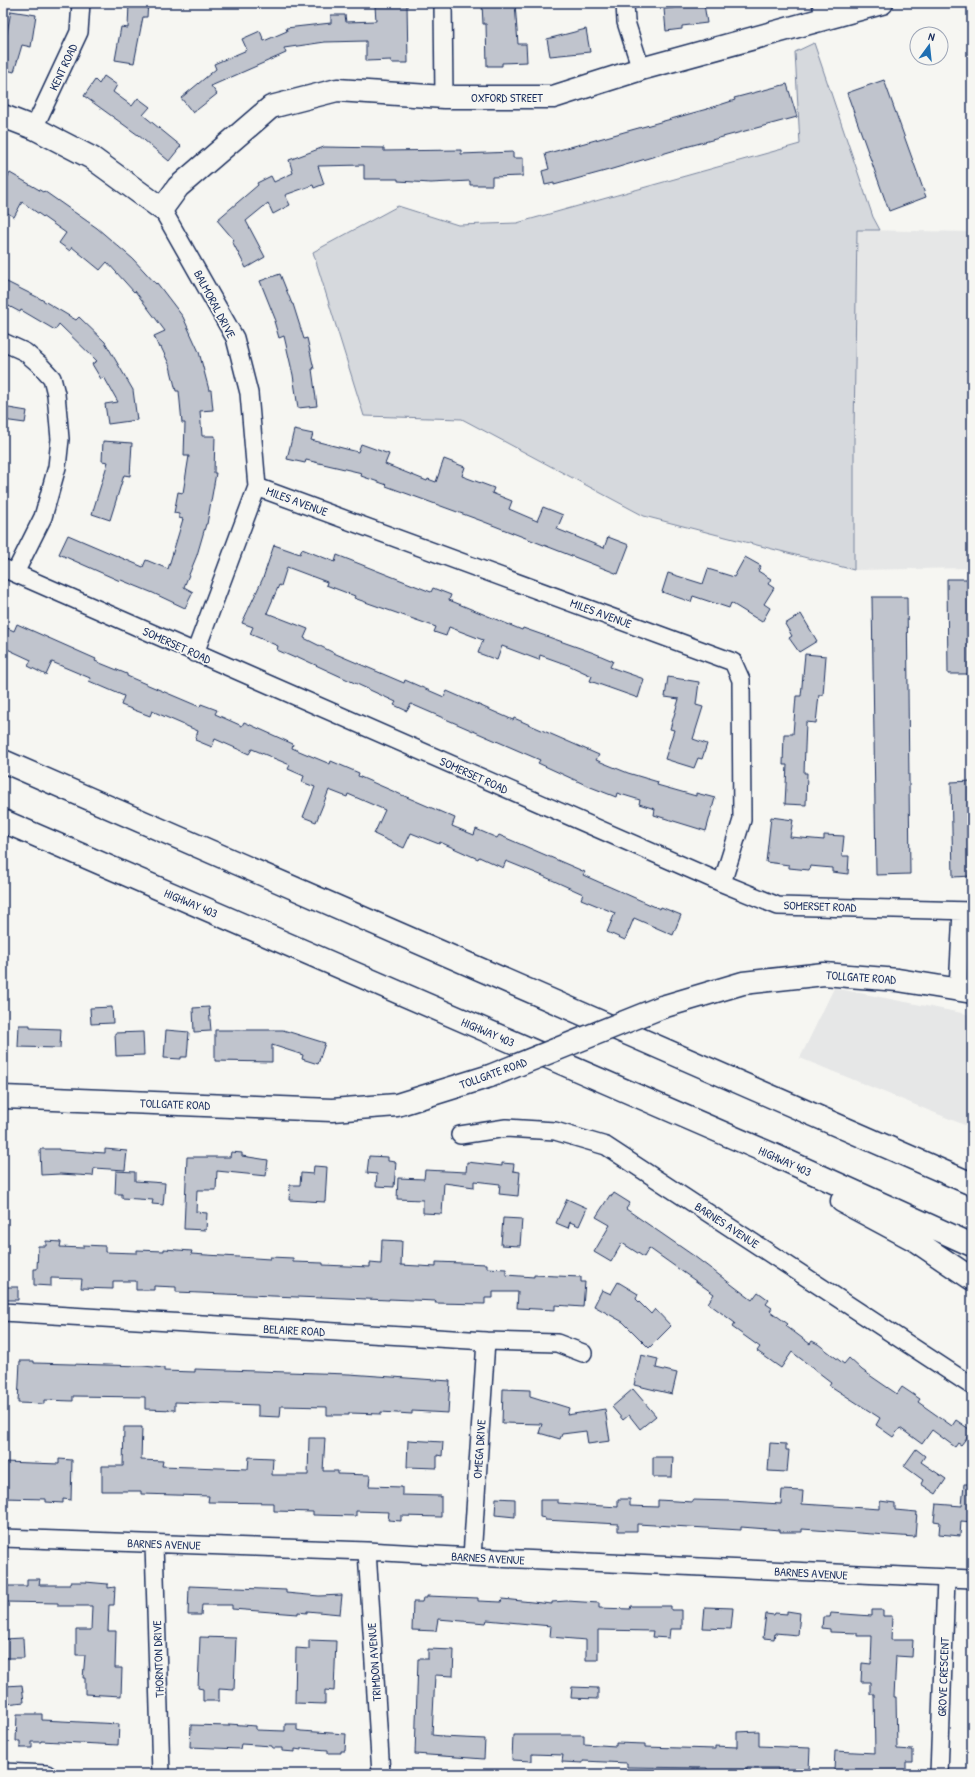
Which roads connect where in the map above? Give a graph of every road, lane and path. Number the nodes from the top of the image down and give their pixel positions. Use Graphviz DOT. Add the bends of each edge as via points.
graph roads {
  1 [pos="82,3"];
  2 [pos="443,3"];
  3 [pos="625,3"];
  4 [pos="882,3"];
  5 [pos="823,11"];
  6 [pos="642,69"];
  7 [pos="444,97"];
  8 [pos="3,116"];
  9 [pos="34,128"];
  10 [pos="162,208"];
  11 [pos="3,342"];
  12 [pos="257,487"];
  13 [pos="9,571"];
  14 [pos="195,653"];
  15 [pos="3,761"];
  16 [pos="3,821"];
  17 [pos="722,883"];
  18 [pos="967,911"];
  19 [pos="965,990"];
  20 [pos="3,1097"];
  21 [pos="460,1135"];
  22 [pos="776,1156"];
  23 [pos="972,1184"];
  24 [pos="972,1245"];
  25 [pos="972,1279"];
  26 [pos="3,1312"];
  27 [pos="486,1341"];
  28 [pos="583,1353"];
  29 [pos="972,1386"];
  30 [pos="3,1538"];
  31 [pos="154,1544"];
  32 [pos="367,1551"];
  33 [pos="472,1557"];
  34 [pos="946,1579"];
  35 [pos="972,1579"];
  36 [pos="3,1772"];
  37 [pos="47,1774"];
  38 [pos="161,1774"];
  39 [pos="382,1774"];
  40 [pos="939,1774"];
  1 -- 9 [label="street, KENT ROAD" via="79,32"];
  2 -- 7 [label="street"];
  3 -- 6 [label="street" via="626,22"];
  4 -- 5 [label="main road, OXFORD STREET"];
  5 -- 6 [label="main road, OXFORD STREET"];
  6 -- 7 [label="main road, OXFORD STREET" via="553,97"];
  7 -- 10 [label="main road, OXFORD STREET" via="337,90 271,107 178,187"];
  8 -- 9 [label="main road, BALMORAL DRIVE"];
  9 -- 10 [label="main road, BALMORAL DRIVE" via="92,158"];
  10 -- 12 [label="street, BALMORAL DRIVE" via="235,338 249,393"];
  11 -- 13 [label="street" via="25,352 52,378 60,439 57,467 43,518"];
  12 -- 14 [label="street, BALMORAL DRIVE"];
  12 -- 17 [label="street, MILES AVENUE" via="733,662 741,680 742,820"];
  13 -- 14 [label="street, SOMERSET ROAD"];
  14 -- 17 [label="street, SOMERSET ROAD"];
  15 -- 23 [label="main road"];
  16 -- 22 [label="main road, HIGHWAY 403"];
  17 -- 18 [label="street, SOMERSET ROAD" via="778,906"];
  18 -- 19 [label="street, SOMERSET ROAD"];
  19 -- 20 [label="main road, TOLLGATE ROAD, bridge" via="898,980 824,974 743,983 662,1007 490,1076 398,1105 332,1110"];
  21 -- 29 [label="street, BARNES AVENUE" via="506,1128 555,1131 606,1146"];
  22 -- 24 [label="main road, HIGHWAY 403"];
  22 -- 25 [label="main road" via="806,1182 913,1239"];
  26 -- 27 [label="street, BELAIRE ROAD"];
  27 -- 28 [label="street, BELAIRE ROAD" via="557,1343"];
  27 -- 33 [label="street, OMEGA DRIVE"];
  30 -- 31 [label="street, BARNES AVENUE"];
  31 -- 32 [label="street, BARNES AVENUE"];
  31 -- 38 [label="street, THORNTON DRIVE"];
  32 -- 33 [label="street, BARNES AVENUE"];
  32 -- 39 [label="street, TRIMDON AVENUE"];
  33 -- 34 [label="street, BARNES AVENUE"];
  34 -- 35 [label="street, BARNES AVENUE"];
  34 -- 40 [label="street, GROVE CRESCENT"];
  36 -- 37 [label="street"];
}
